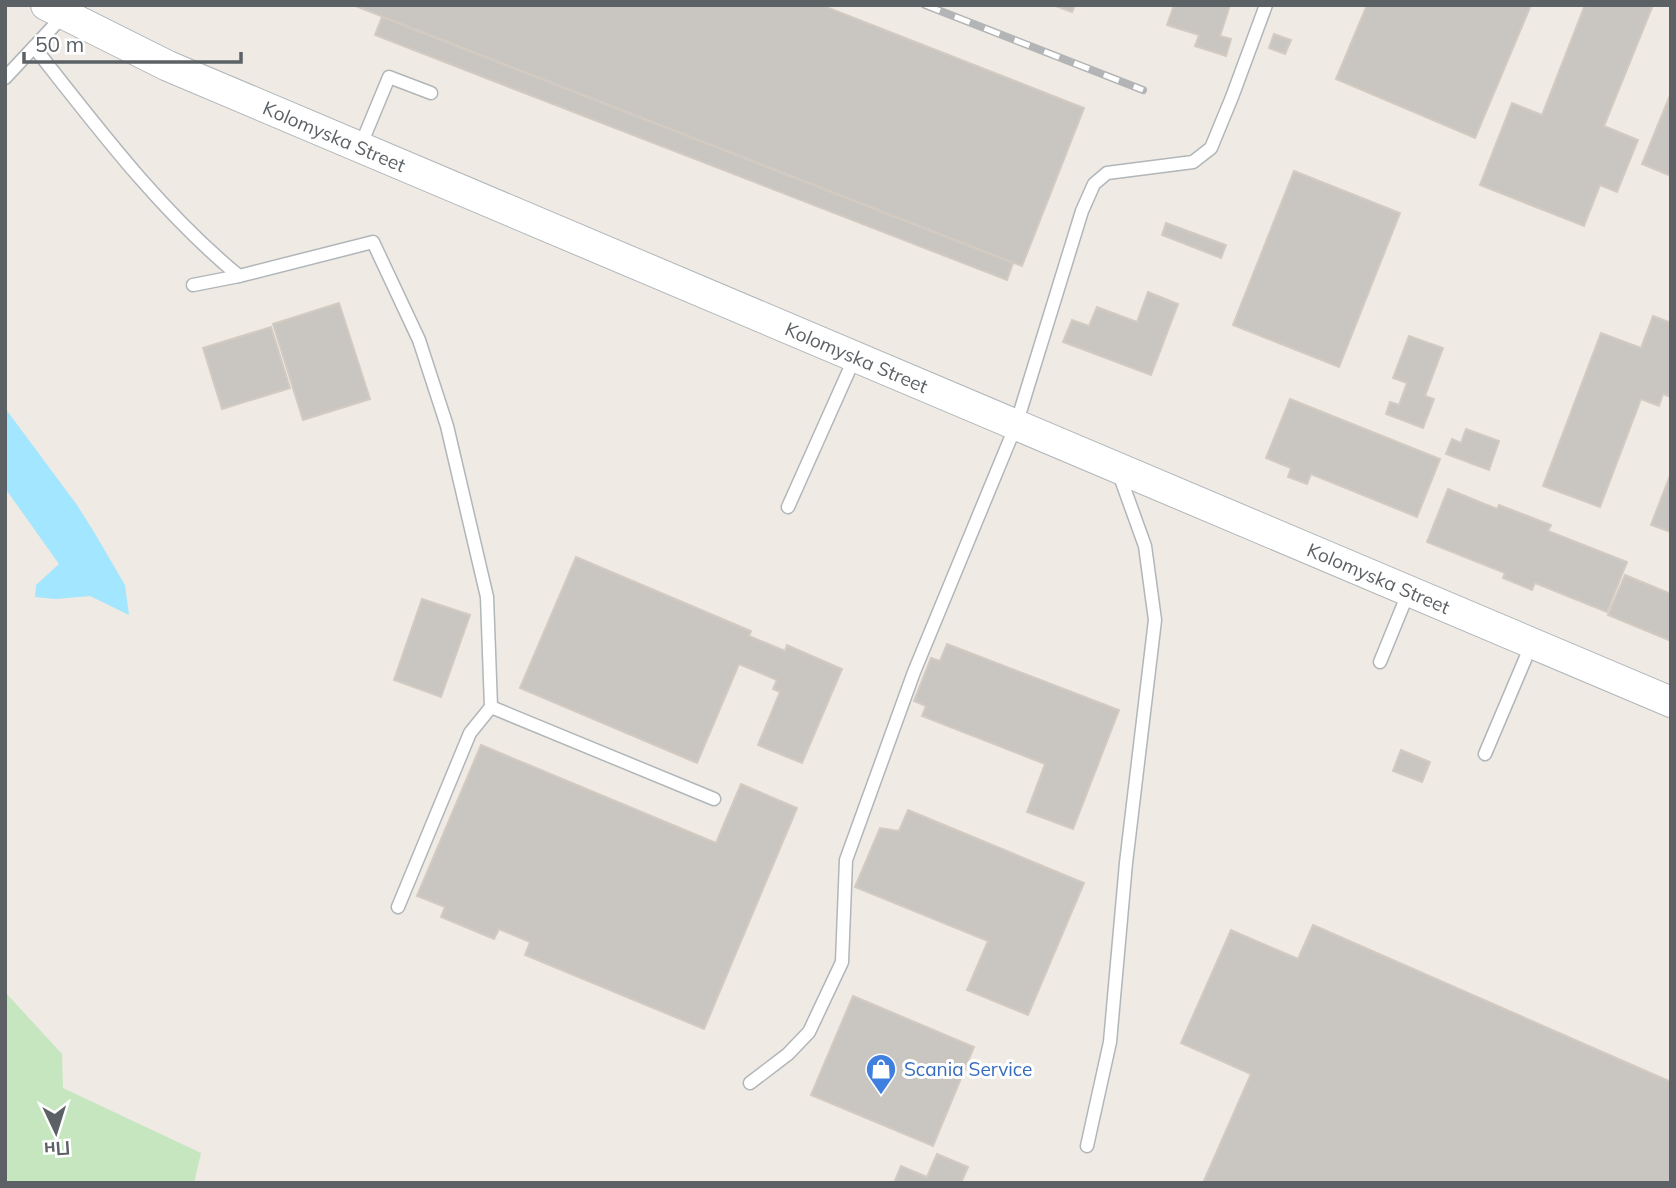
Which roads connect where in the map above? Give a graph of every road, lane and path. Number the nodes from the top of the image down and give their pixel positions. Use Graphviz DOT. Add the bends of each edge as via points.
graph roads {
  1 [pos="1266,5"];
  2 [pos="55,10"];
  3 [pos="34,47"];
  4 [pos="5,78"];
  5 [pos="431,93"];
  6 [pos="360,148"];
  7 [pos="239,275"];
  8 [pos="193,285"];
  9 [pos="855,356"];
  10 [pos="1016,425"];
  11 [pos="1117,467"];
  12 [pos="788,507"];
  13 [pos="1409,591"];
  14 [pos="1532,643"];
  15 [pos="1380,662"];
  16 [pos="1671,702"];
  17 [pos="491,707"];
  18 [pos="1485,754"];
  19 [pos="715,799"];
  20 [pos="398,907"];
  21 [pos="750,1083"];
  22 [pos="1087,1146"];
  1 -- 10 [label="lane" via="1211,148 1193,162 1107,173 1094,184"];
  2 -- 3 [label="lane"];
  2 -- 6 [label="street, Kolomyska Street" via="168,66"];
  3 -- 4 [label="lane"];
  3 -- 7 [label="lane" via="116,150 205,248"];
  5 -- 6 [label="lane" via="389,77"];
  6 -- 9 [label="street, Kolomyska Street"];
  7 -- 8 [label="lane"];
  7 -- 17 [label="lane" via="373,242 419,340 447,426 487,597"];
  9 -- 10 [label="street, Kolomyska Street"];
  9 -- 12 [label="lane"];
  10 -- 11 [label="street, Kolomyska Street"];
  10 -- 21 [label="lane" via="914,672 846,860 842,962 809,1032"];
  11 -- 13 [label="street, Kolomyska Street"];
  11 -- 22 [label="lane" via="1145,546 1155,620 1110,1042"];
  13 -- 14 [label="street, Kolomyska Street"];
  13 -- 15 [label="lane"];
  14 -- 16 [label="street, Kolomyska Street"];
  14 -- 18 [label="lane"];
  17 -- 19 [label="lane"];
  17 -- 20 [label="lane" via="470,733"];
}
